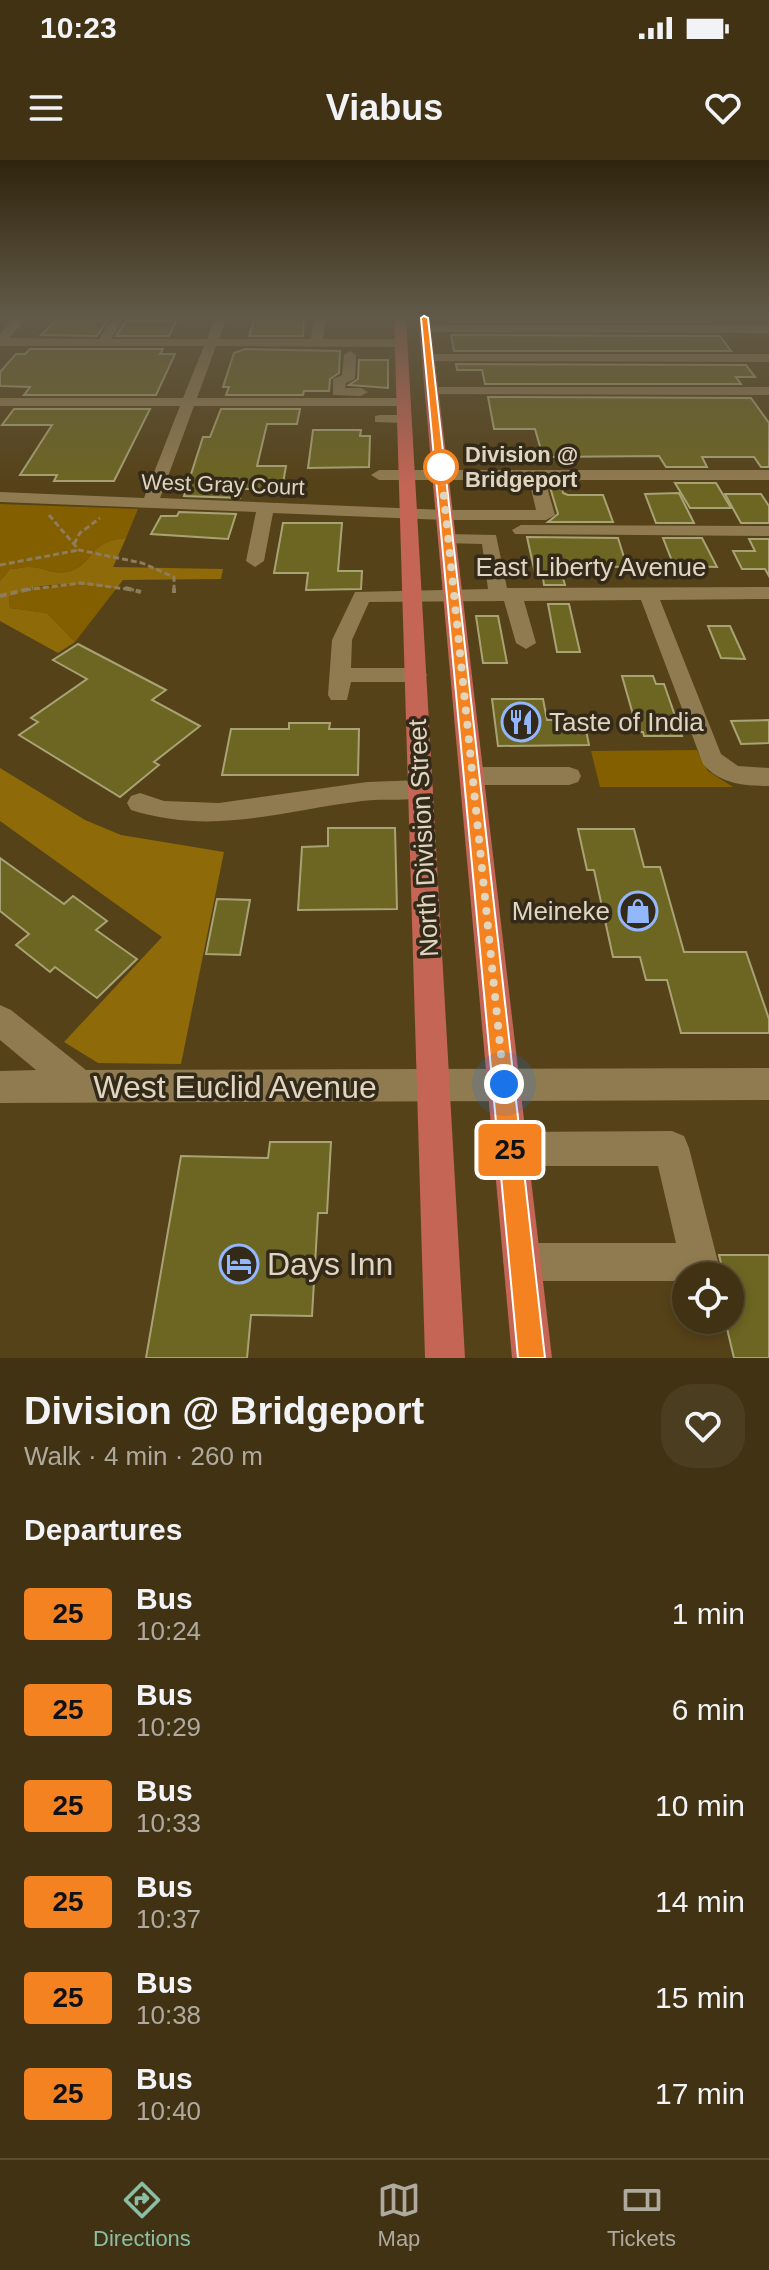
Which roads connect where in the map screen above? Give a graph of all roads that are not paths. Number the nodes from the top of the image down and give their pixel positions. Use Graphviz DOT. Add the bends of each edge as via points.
graph roads {
  1 [pos="199,374"];
  2 [pos="349,374"];
  3 [pos="401,374"];
  4 [pos="417,374"];
  5 [pos="430,374"];
  6 [pos="431,384"];
  7 [pos="769,391"];
  8 [pos="337,397"];
  9 [pos="0,402"];
  10 [pos="188,402"];
  11 [pos="402,402"];
  12 [pos="380,419"];
  13 [pos="404,419"];
  14 [pos="379,475"];
  15 [pos="769,475"];
  16 [pos="407,476"];
  17 [pos="442,476"];
  18 [pos="536,476"];
  19 [pos="0,497"];
  20 [pos="150,503"];
  21 [pos="265,508"];
  22 [pos="409,514"];
  23 [pos="446,528"];
  24 [pos="769,531"];
  25 [pos="255,561"];
  26 [pos="413,593"];
  27 [pos="505,593"];
  28 [pos="648,593"];
  29 [pos="769,593"];
  30 [pos="454,594"];
  31 [pos="526,643"];
  32 [pos="416,675"];
  33 [pos="472,776"];
  34 [pos="569,776"];
  35 [pos="769,777"];
  36 [pos="421,789"];
  37 [pos="140,803"];
  38 [pos="0,1020"];
  39 [pos="504,1084"];
  40 [pos="769,1084"];
  41 [pos="0,1087"];
  42 [pos="81,1087"];
  43 [pos="434,1088"];
  44 [pos="510,1149"];
  45 [pos="522,1262"];
  46 [pos="445,1358"];
  47 [pos="532,1358"];
  1 -- 10 [label="street"];
  2 -- 8 [label="street" via="348,379 340,379"];
  3 -- 11 [label="main road, North Division Street"];
  4 -- 6 [label="main road"];
  5 -- 6 [label="main road, North Division Street"];
  6 -- 7 [label="street"];
  6 -- 17 [label="main road, North Division Street"];
  8 -- 10 [label="street"];
  8 -- 11 [label="street"];
  9 -- 10 [label="street"];
  10 -- 20 [label="street"];
  11 -- 13 [label="main road, North Division Street"];
  12 -- 13 [label="street"];
  13 -- 16 [label="main road, North Division Street"];
  14 -- 16 [label="street"];
  15 -- 18 [label="street"];
  16 -- 17 [label="street"];
  16 -- 22 [label="main road, North Division Street"];
  17 -- 18 [label="street"];
  17 -- 23 [label="main road, North Division Street"];
  18 -- 23 [label="street" via="546,515"];
  19 -- 20 [label="street, West Gray Court"];
  20 -- 21 [label="street, West Gray Court"];
  21 -- 22 [label="street, West Gray Court"];
  21 -- 25 [label="street"];
  22 -- 23 [label="street, West Gray Court"];
  22 -- 26 [label="main road, North Division Street"];
  23 -- 24 [label="street"];
  23 -- 27 [label="street" via="490,539"];
  23 -- 30 [label="main road, North Division Street"];
  26 -- 30 [label="street, East Liberty Avenue"];
  26 -- 32 [label="main road, North Division Street"];
  26 -- 32 [label="street, East Liberty Avenue" via="362,596 342,640 339,685"];
  27 -- 28 [label="street, East Liberty Avenue"];
  27 -- 30 [label="street, East Liberty Avenue"];
  27 -- 31 [label="street"];
  28 -- 29 [label="street, East Liberty Avenue"];
  28 -- 35 [label="street" via="711,758 726,772"];
  30 -- 33 [label="main road, North Division Street"];
  32 -- 36 [label="main road, North Division Street"];
  33 -- 34 [label="street"];
  33 -- 39 [label="main road, North Division Street"];
  36 -- 37 [label="street" via="359,792 278,808 198,812 160,812"];
  36 -- 43 [label="main road, North Division Street"];
  38 -- 42 [label="street"];
  39 -- 40 [label="street, West Euclid Avenue"];
  39 -- 43 [label="street, West Euclid Avenue"];
  39 -- 44 [label="main road, North Division Street"];
  41 -- 42 [label="street, West Euclid Avenue"];
  42 -- 43 [label="street, West Euclid Avenue"];
  43 -- 46 [label="main road, North Division Street"];
  44 -- 45 [label="main road, North Division Street"];
  44 -- 45 [label="street" via="672,1148 699,1262"];
  45 -- 47 [label="main road, North Division Street"];
}
